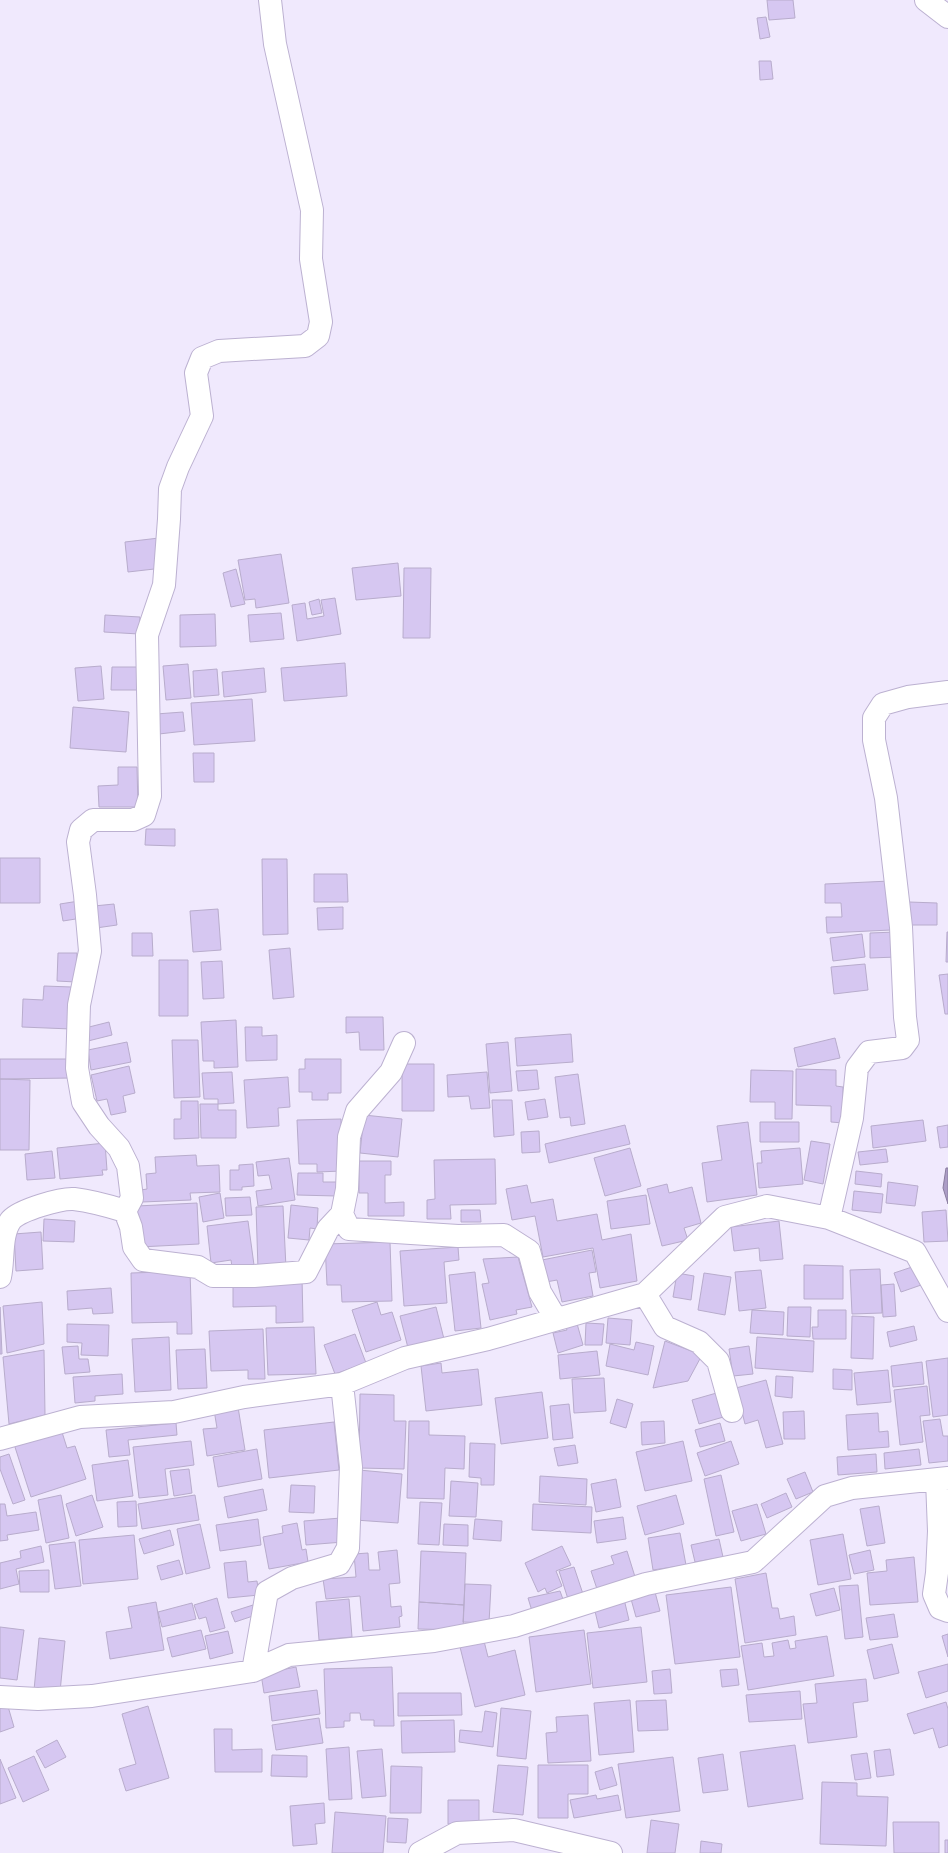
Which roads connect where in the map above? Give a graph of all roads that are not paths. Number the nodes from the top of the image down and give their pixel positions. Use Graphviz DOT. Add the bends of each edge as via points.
graph roads {
  1 [pos="270,0"];
  2 [pos="926,0"];
  3 [pos="948,17"];
  4 [pos="948,692"];
  5 [pos="404,1043"];
  6 [pos="125,1210"];
  7 [pos="342,1214"];
  8 [pos="829,1218"];
  9 [pos="0,1277"];
  10 [pos="645,1294"];
  11 [pos="948,1311"];
  12 [pos="556,1319"];
  13 [pos="342,1384"];
  14 [pos="732,1411"];
  15 [pos="0,1439"];
  16 [pos="942,1479"];
  17 [pos="948,1611"];
  18 [pos="252,1671"];
  19 [pos="0,1697"];
  20 [pos="420,1853"];
  21 [pos="612,1853"];
  1 -- 6 [label="street" via="275,44 312,210 311,259 322,322 318,336 305,346 219,351 202,358 196,373 202,416 170,489 164,585 148,635 150,796 144,815 133,820 93,820 81,830 78,842 90,951 79,1005 77,1068 83,1102 99,1126 119,1148 128,1166 132,1198"];
  2 -- 3 [label="street"];
  4 -- 8 [label="street" via="908,697 883,704 874,718 874,740 886,798 901,927 908,1040 902,1048 869,1052 857,1068 852,1118"];
  5 -- 7 [label="street" via="391,1072 357,1111 349,1137 348,1189"];
  6 -- 7 [label="street" via="134,1247 143,1260 198,1267 213,1276 306,1272 328,1229"];
  6 -- 9 [label="street" via="73,1199 31,1208 11,1220 3,1239"];
  7 -- 12 [label="street" via="349,1228 458,1236 504,1235 529,1251 540,1292"];
  8 -- 10 [label="street" via="767,1206 725,1217"];
  8 -- 11 [label="street" via="915,1252"];
  10 -- 12 [label="street"];
  10 -- 14 [label="street" via="666,1327 699,1342 718,1361"];
  12 -- 13 [label="street" via="488,1339 405,1358"];
  13 -- 15 [label="street" via="244,1397 174,1412 80,1417"];
  13 -- 18 [label="street" via="351,1467 348,1548 339,1564 292,1578 268,1592"];
  16 -- 17 [label="street" via="938,1573 934,1594 940,1608"];
  16 -- 18 [label="street" via="852,1488 825,1496 753,1562 646,1584 514,1626 434,1641 289,1655"];
  18 -- 19 [label="street" via="92,1696 38,1699"];
  20 -- 21 [label="street" via="457,1833 514,1830"];
}
